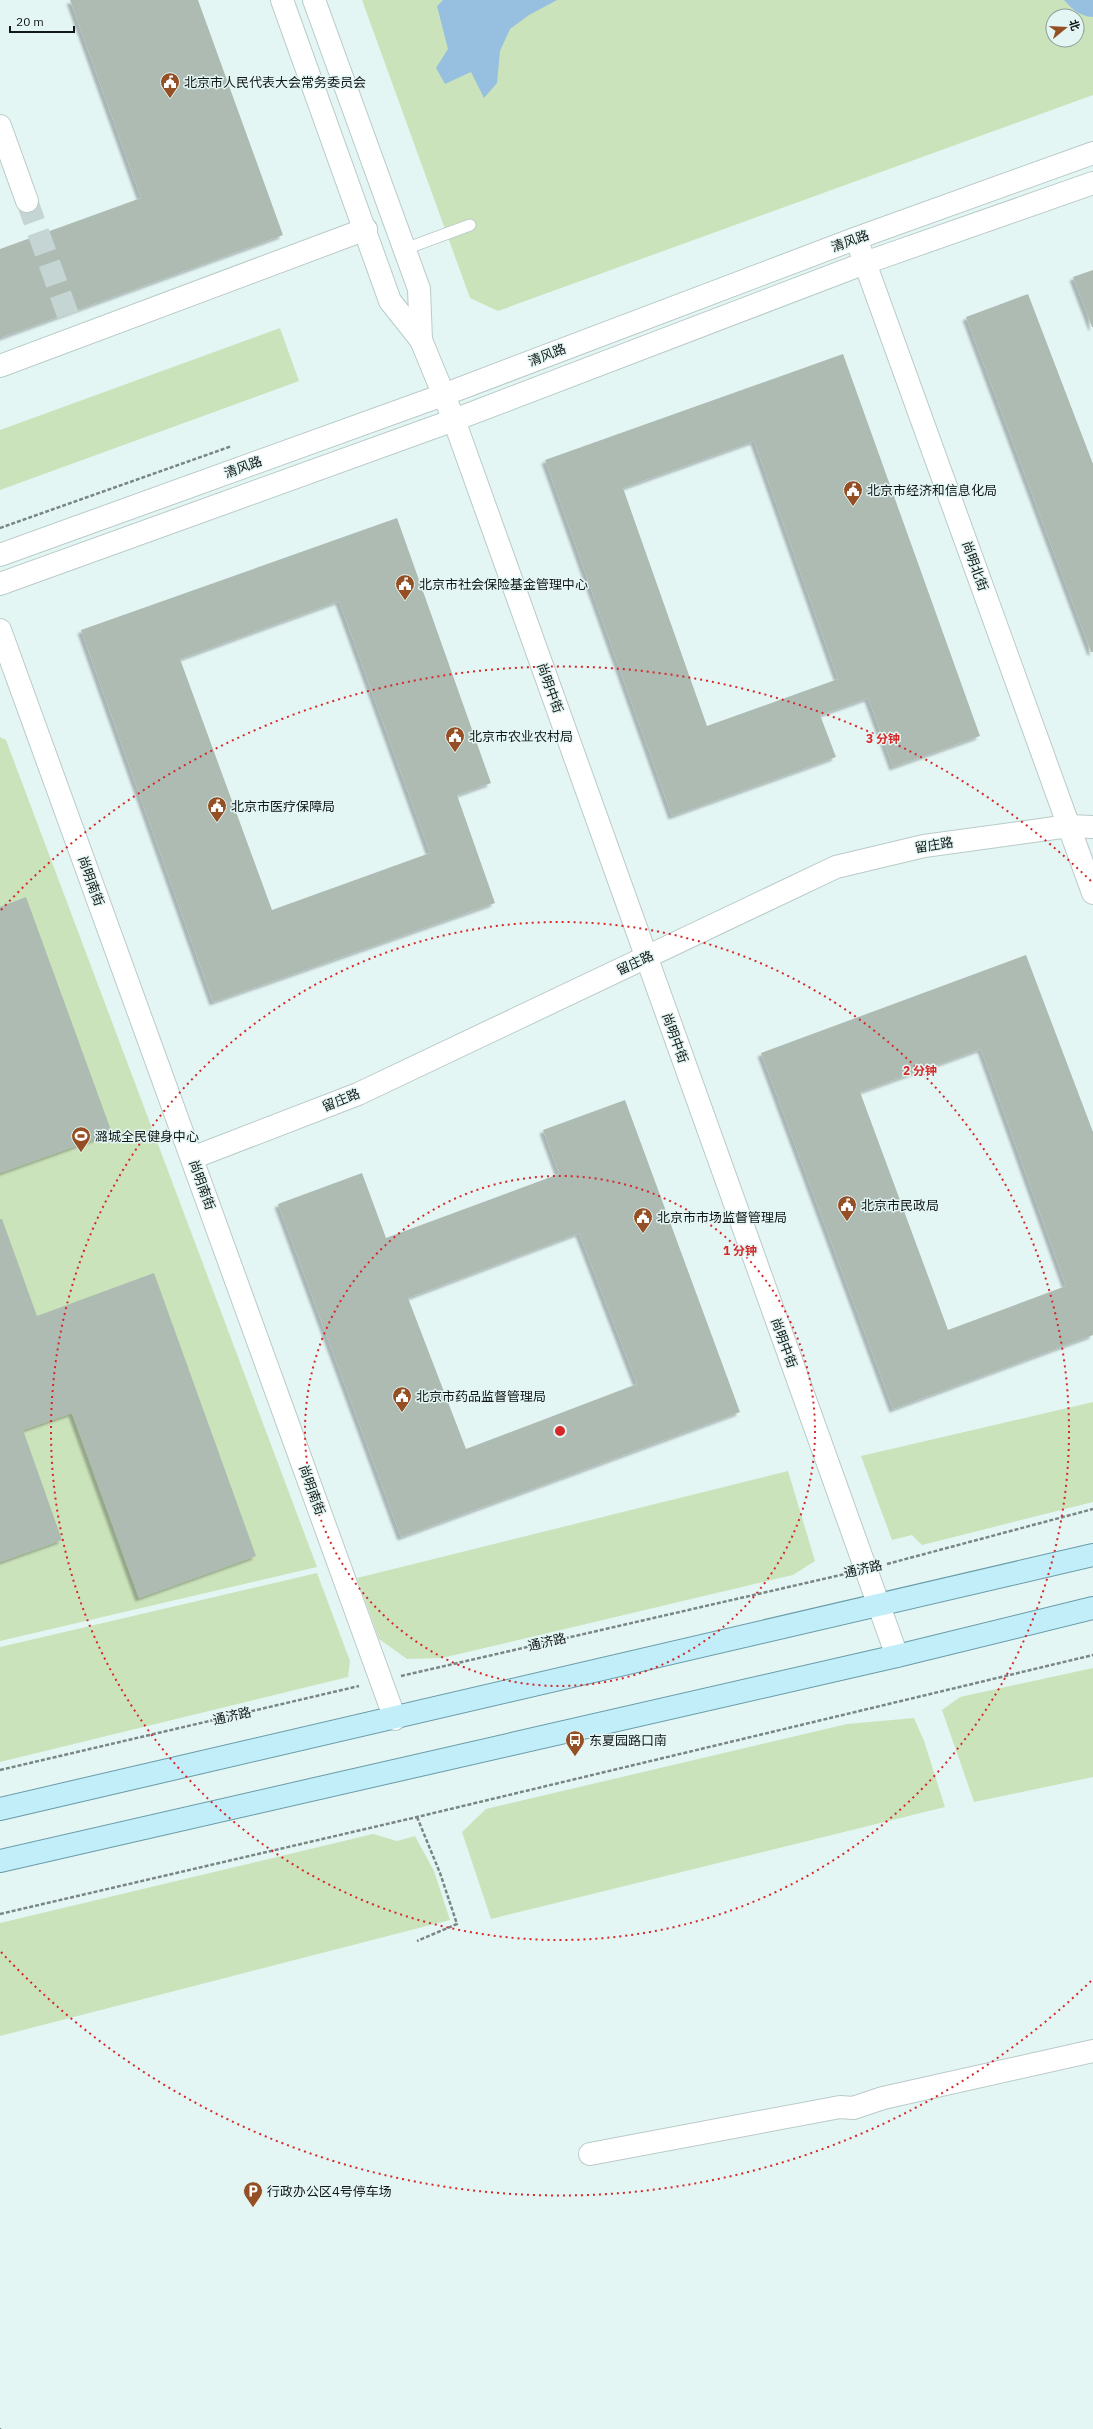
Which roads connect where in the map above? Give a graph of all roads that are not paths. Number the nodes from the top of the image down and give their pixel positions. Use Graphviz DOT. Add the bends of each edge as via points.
graph roads {
  1 [pos="282,0"];
  2 [pos="314,0"];
  3 [pos="0,126"];
  4 [pos="1093,153"];
  5 [pos="1093,183"];
  6 [pos="27,201"];
  7 [pos="470,225"];
  8 [pos="366,229"];
  9 [pos="856,238"];
  10 [pos="405,250"];
  11 [pos="865,263"];
  12 [pos="421,340"];
  13 [pos="0,366"];
  14 [pos="443,395"];
  15 [pos="454,420"];
  16 [pos="0,555"];
  17 [pos="0,584"];
  18 [pos="0,630"];
  19 [pos="1069,826"];
  20 [pos="1093,827"];
  21 [pos="1093,893"];
  22 [pos="646,958"];
  23 [pos="192,1158"];
  24 [pos="1093,1555"];
  25 [pos="878,1605"];
  26 [pos="1093,1608"];
  27 [pos="897,1656"];
  28 [pos="396,1718"];
  29 [pos="0,1809"];
  30 [pos="0,1861"];
  31 [pos="1093,2051"];
  32 [pos="590,2154"];
  1 -- 8 [label="street"];
  2 -- 10 [label="street"];
  3 -- 6 [label="street"];
  4 -- 9 [label="street, 清风路"];
  5 -- 11 [label="street, 清风路"];
  7 -- 10 [label="lane"];
  8 -- 12 [label="street" via="390,301"];
  8 -- 13 [label="street" via="73,329"];
  9 -- 11 [label="street, 尚明北街"];
  9 -- 14 [label="street, 清风路"];
  10 -- 12 [label="street" via="419,289"];
  11 -- 15 [label="street, 清风路"];
  11 -- 19 [label="street, 尚明北街"];
  12 -- 14 [label="street, 尚明中街"];
  14 -- 15 [label="street, 尚明中街"];
  14 -- 16 [label="street, 清风路"];
  15 -- 17 [label="street, 清风路"];
  15 -- 22 [label="street, 尚明中街"];
  18 -- 23 [label="street, 尚明南街"];
  19 -- 20 [label="street, 留庄路"];
  19 -- 21 [label="street, 尚明北街"];
  19 -- 22 [label="street, 留庄路" via="924,846 836,867"];
  22 -- 23 [label="street, 留庄路" via="358,1094"];
  22 -- 25 [label="street, 尚明中街"];
  23 -- 28 [label="street, 尚明南街"];
  24 -- 25 [label="main road"];
  25 -- 27 [label="street, 尚明中街"];
  25 -- 28 [label="main road"];
  26 -- 27 [label="main road"];
  27 -- 30 [label="main road"];
  28 -- 29 [label="main road"];
  31 -- 32 [label="street" via="883,2098 853,2108 840,2107"];
}
